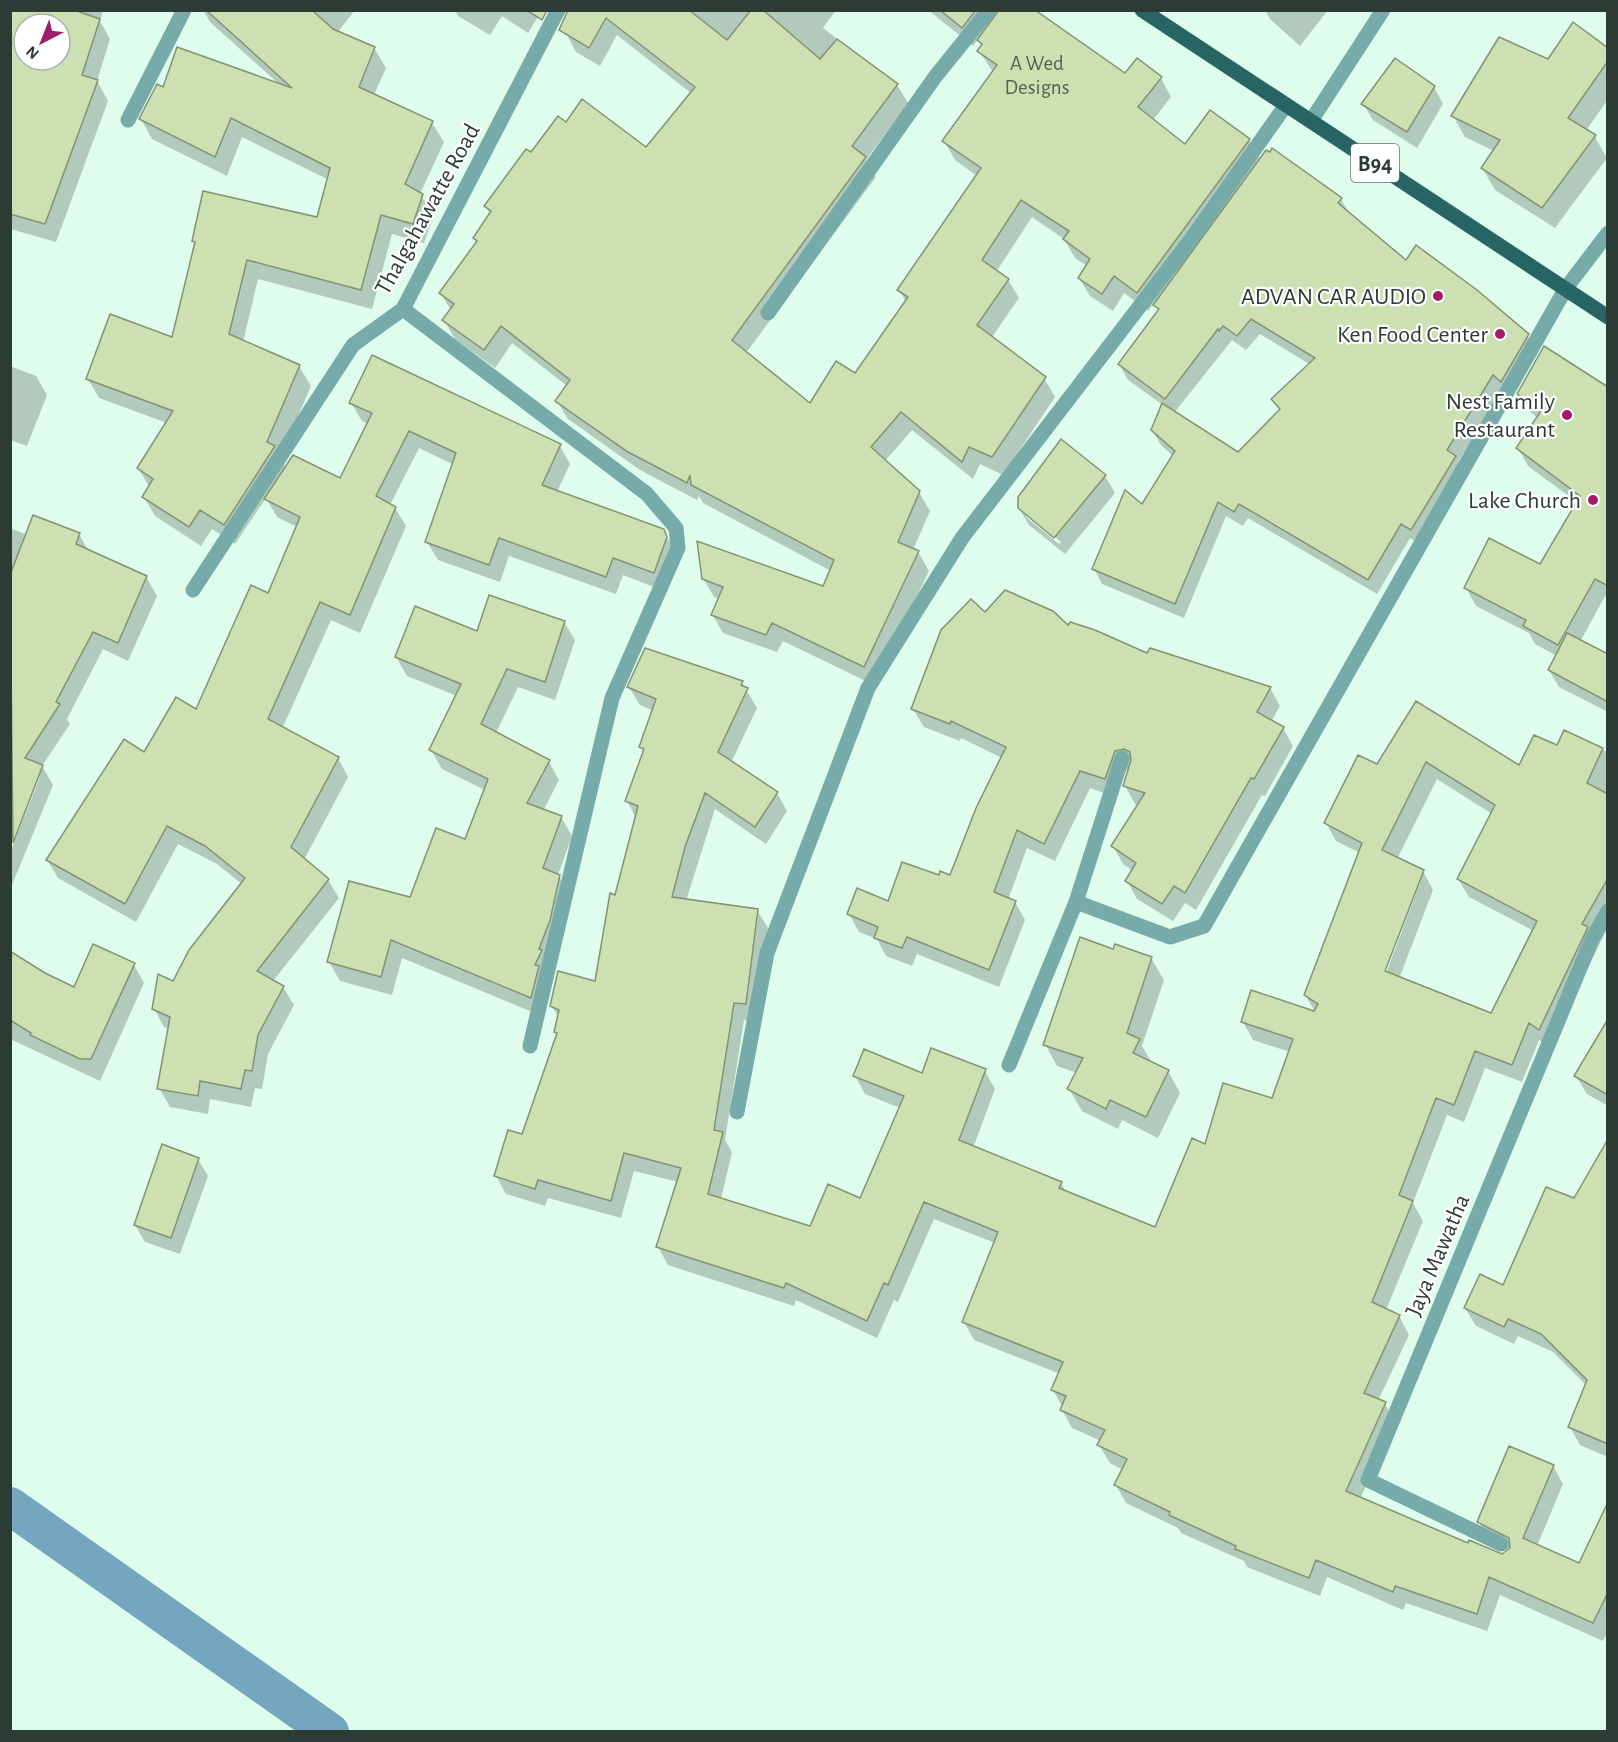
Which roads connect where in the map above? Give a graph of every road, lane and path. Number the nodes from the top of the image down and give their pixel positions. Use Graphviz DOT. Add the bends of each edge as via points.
graph roads {
  1 [pos="184,10"];
  2 [pos="558,10"];
  3 [pos="989,10"];
  4 [pos="1142,10"];
  5 [pos="1383,10"];
  6 [pos="1286,105"];
  7 [pos="128,120"];
  8 [pos="1311,121"];
  9 [pos="1608,233"];
  10 [pos="1566,288"];
  11 [pos="403,309"];
  12 [pos="768,313"];
  13 [pos="1608,317"];
  14 [pos="193,590"];
  15 [pos="1122,758"];
  16 [pos="1076,902"];
  17 [pos="1608,912"];
  18 [pos="530,1046"];
  19 [pos="1009,1065"];
  20 [pos="737,1112"];
  21 [pos="1501,1544"];
  1 -- 7 [label="street"];
  2 -- 11 [label="street, Thalgahawatte Road"];
  3 -- 12 [label="street" via="935,76"];
  4 -- 6 [label="main road, B94"];
  5 -- 8 [label="street"];
  6 -- 8 [label="main road, B94"];
  6 -- 20 [label="street" via="1189,242 962,538 868,688 767,952"];
  8 -- 10 [label="main road, B94"];
  9 -- 10 [label="street"];
  10 -- 13 [label="main road, B94"];
  10 -- 16 [label="street" via="1204,926 1170,937"];
  11 -- 14 [label="street, Thalgahawatte Road" via="353,345"];
  11 -- 18 [label="street" via="647,494 676,528 678,548 612,699"];
  15 -- 16 [label="street"];
  16 -- 19 [label="street"];
  17 -- 21 [label="street, Jaya Mawatha" via="1592,939 1368,1480"];
}
